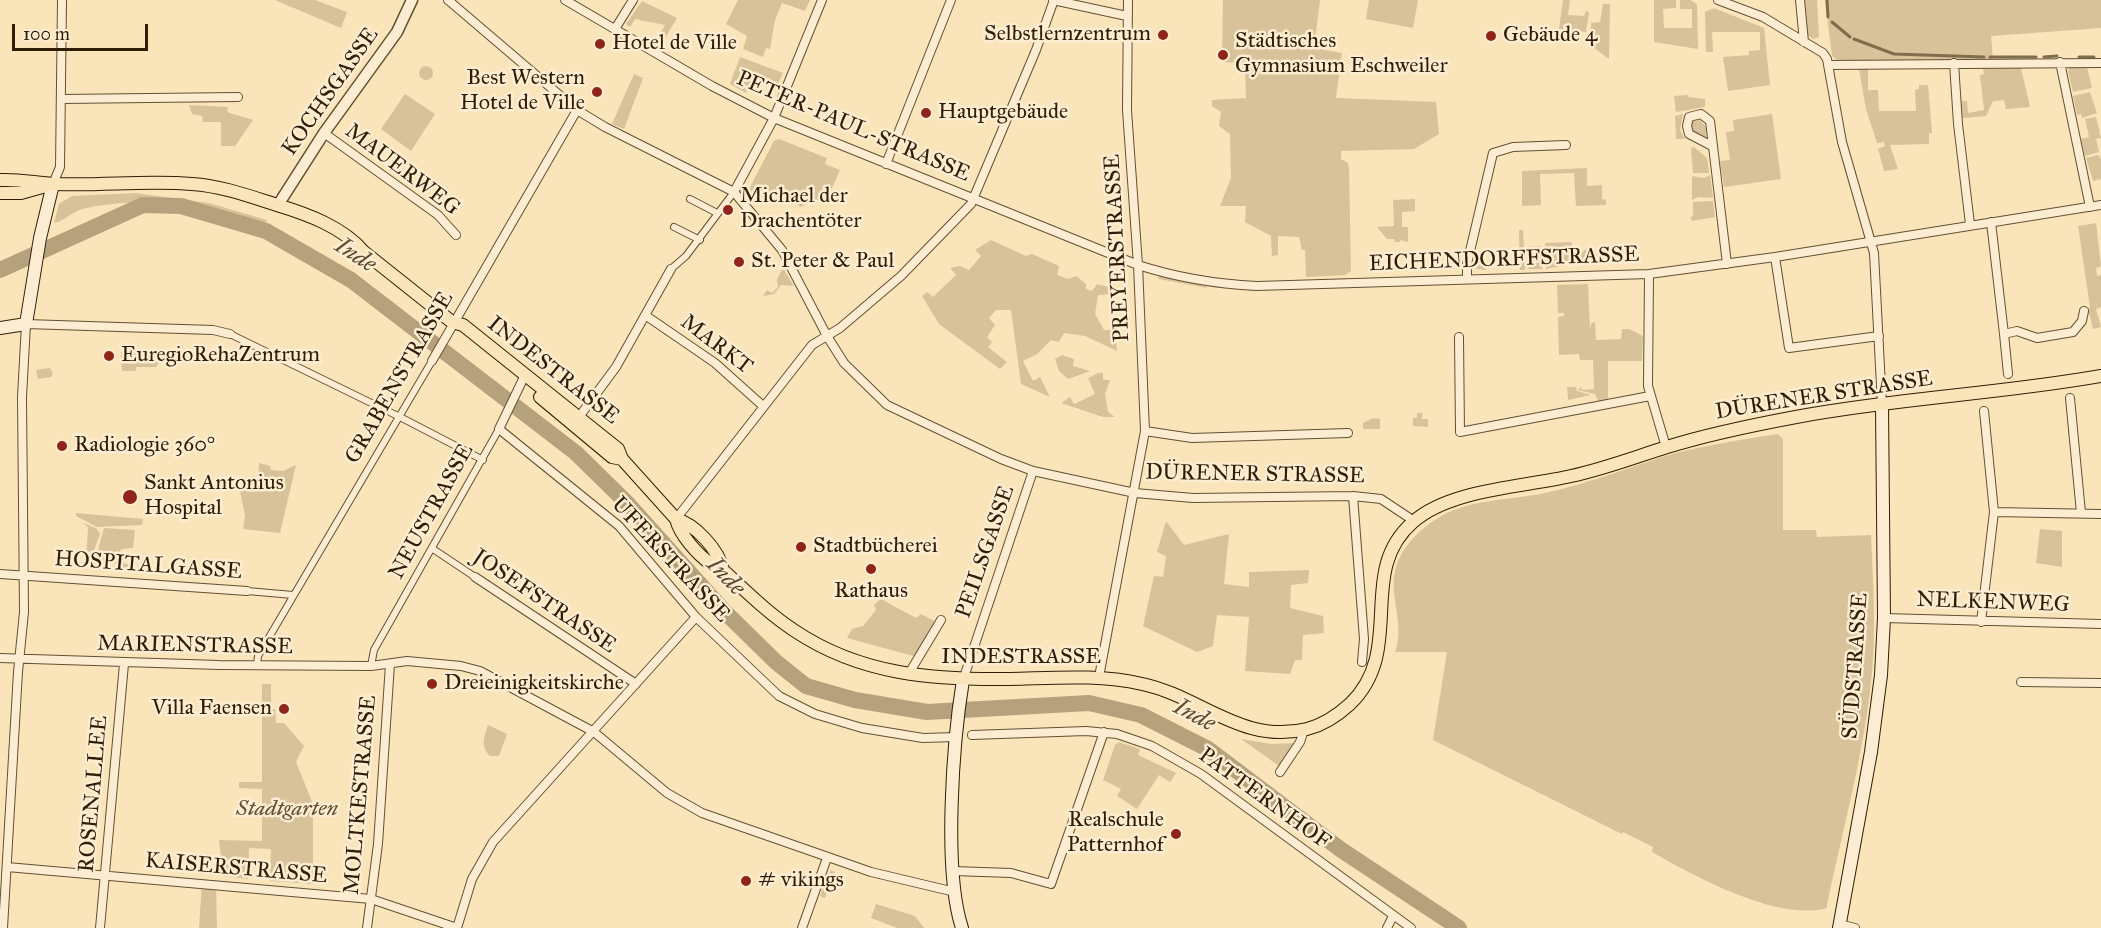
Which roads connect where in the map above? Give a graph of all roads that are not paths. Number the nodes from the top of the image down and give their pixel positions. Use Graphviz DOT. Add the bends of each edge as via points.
graph roads {
  1 [pos="62,0"];
  2 [pos="412,0"];
  3 [pos="448,0"];
  4 [pos="565,0"];
  5 [pos="633,0"];
  6 [pos="822,0"];
  7 [pos="951,0"];
  8 [pos="1054,0"];
  9 [pos="1128,0"];
  10 [pos="1718,0"];
  11 [pos="1751,0"];
  12 [pos="1800,0"];
  13 [pos="1750,11"];
  14 [pos="1128,16"];
  15 [pos="615,29"];
  16 [pos="1804,42"];
  17 [pos="2060,62"];
  18 [pos="1954,63"];
  19 [pos="2101,63"];
  20 [pos="1829,65"];
  21 [pos="238,97"];
  22 [pos="62,99"];
  23 [pos="577,110"];
  24 [pos="774,118"];
  25 [pos="324,133"];
  26 [pos="1566,146"];
  27 [pos="1712,146"];
  28 [pos="886,164"];
  29 [pos="0,180"];
  30 [pos="53,184"];
  31 [pos="734,192"];
  32 [pos="0,193"];
  33 [pos="974,198"];
  34 [pos="690,199"];
  35 [pos="278,205"];
  36 [pos="2101,205"];
  37 [pos="2090,207"];
  38 [pos="717,213"];
  39 [pos="1991,222"];
  40 [pos="1971,224"];
  41 [pos="674,227"];
  42 [pos="456,235"];
  43 [pos="699,239"];
  44 [pos="1871,240"];
  45 [pos="1775,257"];
  46 [pos="1727,264"];
  47 [pos="1138,265"];
  48 [pos="670,269"];
  49 [pos="1649,273"];
  50 [pos="1467,278"];
  51 [pos="2084,311"];
  52 [pos="645,315"];
  53 [pos="452,322"];
  54 [pos="26,324"];
  55 [pos="0,328"];
  56 [pos="230,334"];
  57 [pos="2004,334"];
  58 [pos="827,336"];
  59 [pos="1879,336"];
  60 [pos="1459,337"];
  61 [pos="432,361"];
  62 [pos="2101,376"];
  63 [pos="2009,381"];
  64 [pos="521,382"];
  65 [pos="1650,396"];
  66 [pos="2070,398"];
  67 [pos="1882,405"];
  68 [pos="763,406"];
  69 [pos="1984,411"];
  70 [pos="400,417"];
  71 [pos="576,421"];
  72 [pos="499,429"];
  73 [pos="1145,431"];
  74 [pos="1348,433"];
  75 [pos="1666,447"];
  76 [pos="483,460"];
  77 [pos="1034,471"];
  78 [pos="1135,493"];
  79 [pos="1353,496"];
  80 [pos="1994,512"];
  81 [pos="2081,513"];
  82 [pos="2101,514"];
  83 [pos="676,519"];
  84 [pos="1414,521"];
  85 [pos="433,549"];
  86 [pos="0,574"];
  87 [pos="24,576"];
  88 [pos="475,577"];
  89 [pos="248,591"];
  90 [pos="293,595"];
  91 [pos="696,617"];
  92 [pos="1884,618"];
  93 [pos="941,620"];
  94 [pos="1982,622"];
  95 [pos="2101,624"];
  96 [pos="0,658"];
  97 [pos="19,660"];
  98 [pos="1362,662"];
  99 [pos="124,664"];
  100 [pos="390,664"];
  101 [pos="257,665"];
  102 [pos="371,666"];
  103 [pos="908,675"];
  104 [pos="1099,676"];
  105 [pos="963,680"];
  106 [pos="2021,682"];
  107 [pos="2101,683"];
  108 [pos="636,684"];
  109 [pos="1304,730"];
  110 [pos="957,731"];
  111 [pos="594,732"];
  112 [pos="1104,732"];
  113 [pos="972,735"];
  114 [pos="1280,772"];
  115 [pos="827,858"];
  116 [pos="7,867"];
  117 [pos="953,871"];
  118 [pos="104,875"];
  119 [pos="955,892"];
  120 [pos="371,899"];
  121 [pos="1393,916"];
  122 [pos="1839,926"];
  123 [pos="3,928"];
  124 [pos="100,928"];
  125 [pos="367,928"];
  126 [pos="457,928"];
  127 [pos="802,928"];
  128 [pos="962,928"];
  129 [pos="1388,928"];
  130 [pos="1411,928"];
  131 [pos="1855,928"];
  1 -- 22 [label="street"];
  2 -- 25 [label="street, KOCHSGASSE" via="397,32"];
  3 -- 23 [label="street, DÜRENER STRASSE"];
  4 -- 15 [label="street, PETER-PAUL-STRASSE"];
  5 -- 15 [label="street"];
  6 -- 24 [label="street"];
  7 -- 28 [label="street"];
  8 -- 14 [label="street"];
  8 -- 33 [label="street"];
  9 -- 14 [label="street, PREYERSTRASSE"];
  10 -- 13 [label="street"];
  11 -- 13 [label="street"];
  12 -- 16 [label="street"];
  13 -- 16 [label="street"];
  14 -- 47 [label="street, PREYERSTRASSE" via="1128,110"];
  15 -- 24 [label="street, PETER-PAUL-STRASSE"];
  16 -- 20 [label="street" via="1823,53"];
  17 -- 18 [label="street"];
  17 -- 19 [label="street"];
  17 -- 37 [label="street"];
  18 -- 20 [label="street"];
  18 -- 40 [label="street"];
  20 -- 44 [label="street" via="1842,142"];
  21 -- 22 [label="street"];
  22 -- 30 [label="street" via="60,167"];
  23 -- 31 [label="street, DÜRENER STRASSE"];
  23 -- 53 [label="street, GRABENSTRASSE"];
  24 -- 28 [label="street, PETER-PAUL-STRASSE"];
  24 -- 31 [label="street"];
  25 -- 35 [label="street, KOCHSGASSE"];
  25 -- 42 [label="street, MAUERWEG" via="438,215"];
  26 -- 50 [label="street" via="1513,147 1493,153"];
  27 -- 46 [label="street"];
  28 -- 33 [label="street, PETER-PAUL-STRASSE"];
  29 -- 30 [label="main road, INDESTRASSE"];
  30 -- 32 [label="main road, INDESTRASSE" via="21,193"];
  30 -- 35 [label="main road, INDESTRASSE" via="195,184"];
  30 -- 54 [label="main road"];
  31 -- 38 [label="street"];
  31 -- 58 [label="street, DÜRENER STRASSE" via="782,250"];
  33 -- 47 [label="street, PETER-PAUL-STRASSE"];
  33 -- 58 [label="street" via="901,276"];
  34 -- 38 [label="street"];
  35 -- 53 [label="main road, INDESTRASSE" via="306,214 357,243"];
  36 -- 37 [label="street, EICHENDORFFSTRASSE"];
  37 -- 39 [label="street, EICHENDORFFSTRASSE"];
  38 -- 43 [label="street"];
  39 -- 40 [label="street, EICHENDORFFSTRASSE"];
  39 -- 57 [label="street"];
  40 -- 44 [label="street, EICHENDORFFSTRASSE"];
  41 -- 43 [label="street"];
  43 -- 48 [label="street"];
  44 -- 45 [label="street, EICHENDORFFSTRASSE"];
  44 -- 59 [label="street"];
  45 -- 46 [label="street, EICHENDORFFSTRASSE"];
  45 -- 59 [label="street" via="1789,348"];
  46 -- 49 [label="street, EICHENDORFFSTRASSE"];
  47 -- 50 [label="street, EICHENDORFFSTRASSE" via="1217,284"];
  47 -- 73 [label="street, PREYERSTRASSE"];
  48 -- 52 [label="street"];
  49 -- 50 [label="street, EICHENDORFFSTRASSE"];
  49 -- 65 [label="street"];
  51 -- 57 [label="street" via="2073,332 2037,338 2017,331"];
  52 -- 68 [label="street, MARKT" via="715,363"];
  52 -- 71 [label="street" via="616,367"];
  53 -- 61 [label="street, GRABENSTRASSE"];
  53 -- 64 [label="main road, INDESTRASSE" via="458,332"];
  54 -- 55 [label="main road"];
  54 -- 56 [label="street" via="213,330"];
  54 -- 87 [label="street" via="22,397"];
  56 -- 70 [label="street"];
  57 -- 63 [label="street"];
  58 -- 68 [label="street" via="812,345"];
  58 -- 77 [label="street, DÜRENER STRASSE" via="844,363 887,405"];
  59 -- 67 [label="street"];
  60 -- 65 [label="street" via="1460,432"];
  61 -- 70 [label="street, GRABENSTRASSE"];
  62 -- 63 [label="main road, DÜRENER STRASSE"];
  63 -- 67 [label="main road, DÜRENER STRASSE"];
  64 -- 71 [label="main road, INDESTRASSE"];
  64 -- 72 [label="street, NEUSTRASSE"];
  65 -- 75 [label="street"];
  66 -- 81 [label="street"];
  67 -- 75 [label="main road, DÜRENER STRASSE" via="1800,416"];
  67 -- 92 [label="main road, SÜDSTRASSE"];
  68 -- 83 [label="street"];
  69 -- 80 [label="street"];
  70 -- 76 [label="street"];
  70 -- 90 [label="street, GRABENSTRASSE"];
  71 -- 83 [label="main road, INDESTRASSE" via="618,449 622,459"];
  72 -- 76 [label="street, NEUSTRASSE"];
  72 -- 91 [label="street, UFERSTRASSE" via="619,526"];
  73 -- 74 [label="street" via="1192,438"];
  73 -- 78 [label="street, PREYERSTRASSE"];
  75 -- 84 [label="main road, DÜRENER STRASSE" via="1571,476 1467,496"];
  76 -- 85 [label="street, NEUSTRASSE"];
  77 -- 78 [label="street, DÜRENER STRASSE"];
  77 -- 105 [label="street, PEILSGASSE"];
  78 -- 79 [label="street, DÜRENER STRASSE" via="1203,498"];
  78 -- 104 [label="street, PREYERSTRASSE"];
  79 -- 84 [label="street, DÜRENER STRASSE" via="1381,499"];
  79 -- 98 [label="street" via="1364,639"];
  80 -- 81 [label="street"];
  80 -- 94 [label="street"];
  81 -- 82 [label="street"];
  83 -- 103 [label="main road, INDESTRASSE" via="683,535 712,565 723,570 762,607 820,646 875,668"];
  84 -- 109 [label="main road, INDESTRASSE" via="1389,557 1382,581 1380,649 1368,681 1347,706"];
  85 -- 88 [label="street, JOSEFSTRASSE"];
  85 -- 102 [label="street, NEUSTRASSE" via="374,650"];
  86 -- 87 [label="street, HOSPITALGASSE"];
  87 -- 89 [label="street, HOSPITALGASSE"];
  87 -- 97 [label="street"];
  88 -- 108 [label="street, JOSEFSTRASSE"];
  89 -- 90 [label="street, HOSPITALGASSE"];
  90 -- 101 [label="street, GRABENSTRASSE" via="258,656"];
  91 -- 108 [label="street"];
  91 -- 110 [label="street, UFERSTRASSE" via="779,696 815,714 862,728 923,738"];
  92 -- 94 [label="street, NELKENWEG"];
  92 -- 122 [label="main road, SÜDSTRASSE" via="1878,703"];
  93 -- 103 [label="street"];
  94 -- 95 [label="street, NELKENWEG"];
  96 -- 97 [label="street, MARIENSTRASSE"];
  97 -- 99 [label="street, MARIENSTRASSE"];
  97 -- 116 [label="street"];
  99 -- 101 [label="street, MARIENSTRASSE"];
  99 -- 118 [label="street, ROSENALLEE"];
  100 -- 102 [label="street, MARIENSTRASSE"];
  100 -- 111 [label="street, MARIENSTRASSE" via="417,661 480,671"];
  100 -- 120 [label="street, MOLTKESTRASSE"];
  101 -- 102 [label="street, MARIENSTRASSE"];
  103 -- 105 [label="main road, INDESTRASSE"];
  104 -- 105 [label="main road, INDESTRASSE"];
  104 -- 109 [label="main road, INDESTRASSE" via="1148,685 1251,729"];
  105 -- 110 [label="main road"];
  106 -- 107 [label="street"];
  108 -- 111 [label="street"];
  109 -- 114 [label="street"];
  110 -- 117 [label="main road"];
  111 -- 115 [label="street, MARIENSTRASSE" via="667,793 702,813"];
  111 -- 126 [label="street" via="493,843 472,879"];
  112 -- 113 [label="street, PATTERNHOF"];
  112 -- 117 [label="street" via="1051,884 1011,873"];
  112 -- 121 [label="street, PATTERNHOF" via="1177,758"];
  115 -- 119 [label="street, MARIENSTRASSE"];
  115 -- 127 [label="street"];
  116 -- 118 [label="street, KAISERSTRASSE"];
  116 -- 123 [label="street"];
  117 -- 119 [label="main road"];
  118 -- 120 [label="street, KAISERSTRASSE"];
  118 -- 124 [label="street, ROSENALLEE"];
  119 -- 128 [label="main road"];
  120 -- 125 [label="street, MOLTKESTRASSE"];
  120 -- 126 [label="street, KAISERSTRASSE"];
  121 -- 129 [label="street"];
  121 -- 130 [label="street, PATTERNHOF"];
  122 -- 131 [label="street"];
}
